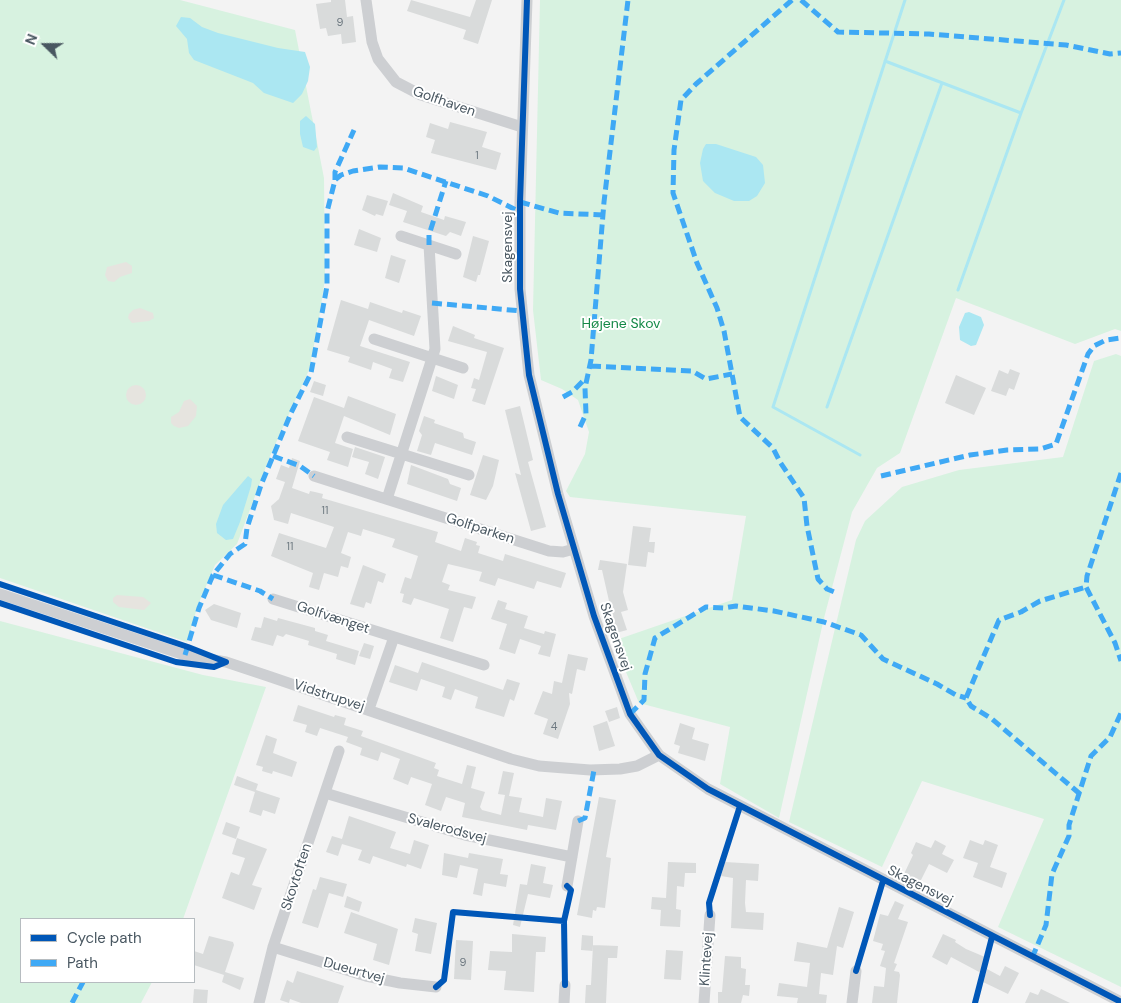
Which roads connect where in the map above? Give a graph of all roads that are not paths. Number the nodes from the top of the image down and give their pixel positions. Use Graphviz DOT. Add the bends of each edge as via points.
graph roads {
  1 [pos="366,0"];
  2 [pos="527,0"];
  3 [pos="522,127"];
  4 [pos="401,236"];
  5 [pos="429,245"];
  6 [pos="456,254"];
  7 [pos="374,339"];
  8 [pos="432,358"];
  9 [pos="463,368"];
  10 [pos="347,437"];
  11 [pos="401,454"];
  12 [pos="469,475"];
  13 [pos="314,476"];
  14 [pos="387,500"];
  15 [pos="574,549"];
  16 [pos="0,594"];
  17 [pos="273,599"];
  18 [pos="394,637"];
  19 [pos="484,665"];
  20 [pos="369,709"];
  21 [pos="339,751"];
  22 [pos="659,755"];
  23 [pos="325,793"];
  24 [pos="578,821"];
  25 [pos="572,856"];
  26 [pos="567,886"];
  27 [pos="710,915"];
  28 [pos="274,947"];
  29 [pos="856,971"];
  30 [pos="565,985"];
  31 [pos="436,987"];
  32 [pos="1121,1002"];
  33 [pos="259,1003"];
  34 [pos="564,1003"];
  35 [pos="704,1003"];
  36 [pos="852,1003"];
  1 -- 3 [label="street, Golfhaven" via="378,59 396,82 421,95"];
  2 -- 3 [label="street, Skagensvej"];
  3 -- 15 [label="street, Skagensvej" via="520,289 524,335 529,375"];
  4 -- 5 [label="street"];
  5 -- 6 [label="street"];
  5 -- 8 [label="street" via="435,349"];
  7 -- 8 [label="street"];
  8 -- 9 [label="street"];
  8 -- 11 [label="street"];
  10 -- 11 [label="street"];
  11 -- 12 [label="street"];
  11 -- 14 [label="street"];
  13 -- 14 [label="street, Golfparken"];
  14 -- 15 [label="street, Golfparken" via="549,551"];
  15 -- 22 [label="street, Skagensvej" via="621,694 630,714"];
  16 -- 20 [label="street, Vidstrupvej" via="185,655 226,662"];
  17 -- 18 [label="street, Golfvænget"];
  18 -- 19 [label="street, Golfvænget"];
  18 -- 20 [label="street"];
  20 -- 22 [label="street, Vidstrupvej" via="539,766 620,769 637,766"];
  21 -- 23 [label="street, Skovtoften"];
  22 -- 32 [label="street, Skagensvej" via="708,789"];
  23 -- 25 [label="street, Svalerodsvej" via="465,836"];
  23 -- 28 [label="street, Skovtoften"];
  24 -- 25 [label="street"];
  25 -- 26 [label="street"];
  27 -- 35 [label="street, Klintevej"];
  28 -- 31 [label="street, Dueurtvej" via="366,976"];
  28 -- 33 [label="street, Skovtoften"];
  29 -- 36 [label="street"];
  30 -- 34 [label="street"];
}
